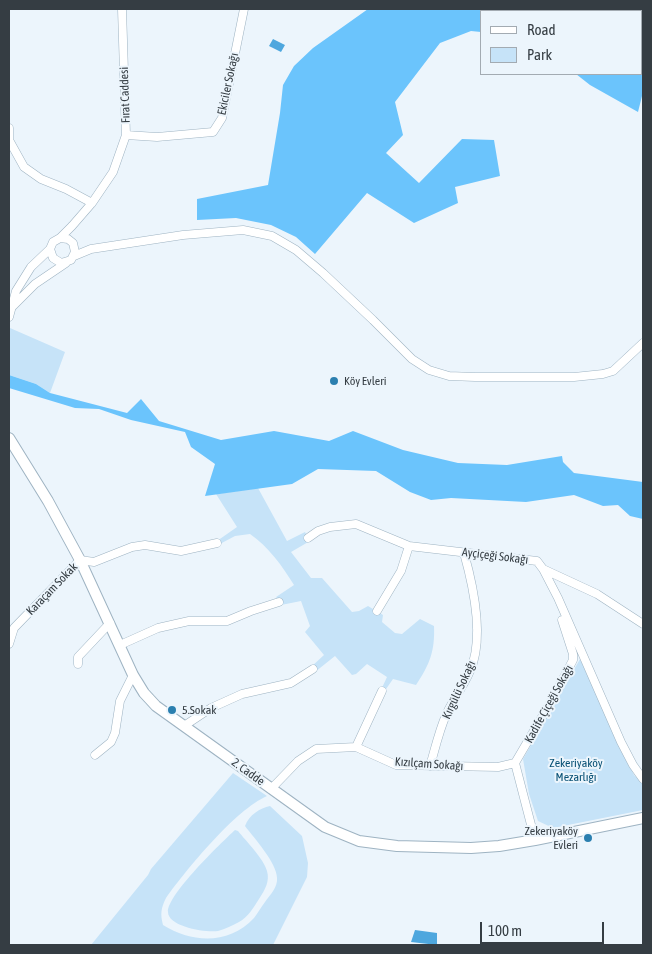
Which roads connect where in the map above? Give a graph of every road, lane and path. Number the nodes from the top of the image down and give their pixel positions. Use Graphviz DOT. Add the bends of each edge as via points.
graph roads {
  1 [pos="122,9"];
  2 [pos="244,9"];
  3 [pos="9,128"];
  4 [pos="126,135"];
  5 [pos="9,142"];
  6 [pos="92,203"];
  7 [pos="72,226"];
  8 [pos="60,238"];
  9 [pos="72,242"];
  10 [pos="50,249"];
  11 [pos="91,249"];
  12 [pos="74,256"];
  13 [pos="66,263"];
  14 [pos="13,306"];
  15 [pos="9,317"];
  16 [pos="643,344"];
  17 [pos="9,438"];
  18 [pos="308,538"];
  19 [pos="218,543"];
  20 [pos="409,546"];
  21 [pos="464,553"];
  22 [pos="80,560"];
  23 [pos="543,569"];
  24 [pos="279,602"];
  25 [pos="377,611"];
  26 [pos="110,623"];
  27 [pos="643,624"];
  28 [pos="9,644"];
  29 [pos="120,645"];
  30 [pos="78,664"];
  31 [pos="313,669"];
  32 [pos="133,675"];
  33 [pos="382,691"];
  34 [pos="184,726"];
  35 [pos="356,747"];
  36 [pos="95,754"];
  37 [pos="515,763"];
  38 [pos="430,766"];
  39 [pos="643,779"];
  40 [pos="271,789"];
  41 [pos="643,818"];
  42 [pos="535,840"];
  1 -- 4 [label="street, Fırat Caddesi"];
  2 -- 4 [label="street, Ekiciler Sokağı" via="222,118 213,132 157,137"];
  3 -- 5 [label="street"];
  4 -- 6 [label="street, Fırat Caddesi" via="113,172"];
  5 -- 6 [label="street" via="24,168"];
  6 -- 7 [label="street, Fırat Caddesi"];
  7 -- 8 [label="street, Fırat Caddesi"];
  7 -- 9 [label="street"];
  8 -- 9 [label="street"];
  8 -- 10 [label="street"];
  9 -- 11 [label="street"];
  9 -- 12 [label="street"];
  10 -- 13 [label="street" via="56,261"];
  10 -- 14 [label="street" via="31,267 16,291"];
  11 -- 12 [label="street"];
  11 -- 16 [label="street" via="242,230 272,236 296,250 323,273 412,359 429,370 449,376 526,378 603,374 614,371"];
  12 -- 13 [label="street"];
  13 -- 14 [label="street" via="35,284"];
  14 -- 15 [label="street"];
  17 -- 22 [label="street, 2. Cadde"];
  18 -- 20 [label="street, Ayçiçeği Sokağı" via="330,526 356,524"];
  19 -- 22 [label="street" via="181,551 145,545 125,549 94,562"];
  20 -- 21 [label="street, Ayçiçeği Sokağı"];
  20 -- 25 [label="street" via="401,570"];
  21 -- 23 [label="street, Ayçiçeği Sokağı" via="537,561"];
  21 -- 38 [label="street, Kırgülü Sokağı" via="472,579 476,650 472,666 446,715"];
  22 -- 26 [label="street, 2. Cadde"];
  22 -- 28 [label="street, Karaçam Sokak" via="14,628"];
  23 -- 27 [label="street" via="597,594"];
  23 -- 37 [label="street, Kadife Çiçeği Sokağı" via="573,660"];
  23 -- 39 [label="street, Ayçiçeği Sokağı" via="621,742"];
  24 -- 29 [label="street" via="227,621 189,621 158,628"];
  26 -- 29 [label="street, 2. Cadde"];
  26 -- 30 [label="street" via="78,657"];
  29 -- 32 [label="street, 2. Cadde"];
  31 -- 34 [label="street" via="291,683 242,694 211,708"];
  32 -- 34 [label="street, 2. Cadde" via="156,706"];
  32 -- 36 [label="street" via="120,701 112,742"];
  33 -- 35 [label="street"];
  34 -- 40 [label="street, 2. Cadde"];
  35 -- 38 [label="street, Kızılçam Sokağı" via="396,765"];
  35 -- 40 [label="street, Kızılçam Sokağı" via="316,749 298,760"];
  37 -- 38 [label="street, Kızılçam Sokağı" via="498,767"];
  37 -- 42 [label="street"];
  40 -- 42 [label="street, 2. Cadde" via="325,827 359,841 398,846 471,848"];
  41 -- 42 [label="street, 2. Cadde"];
}
